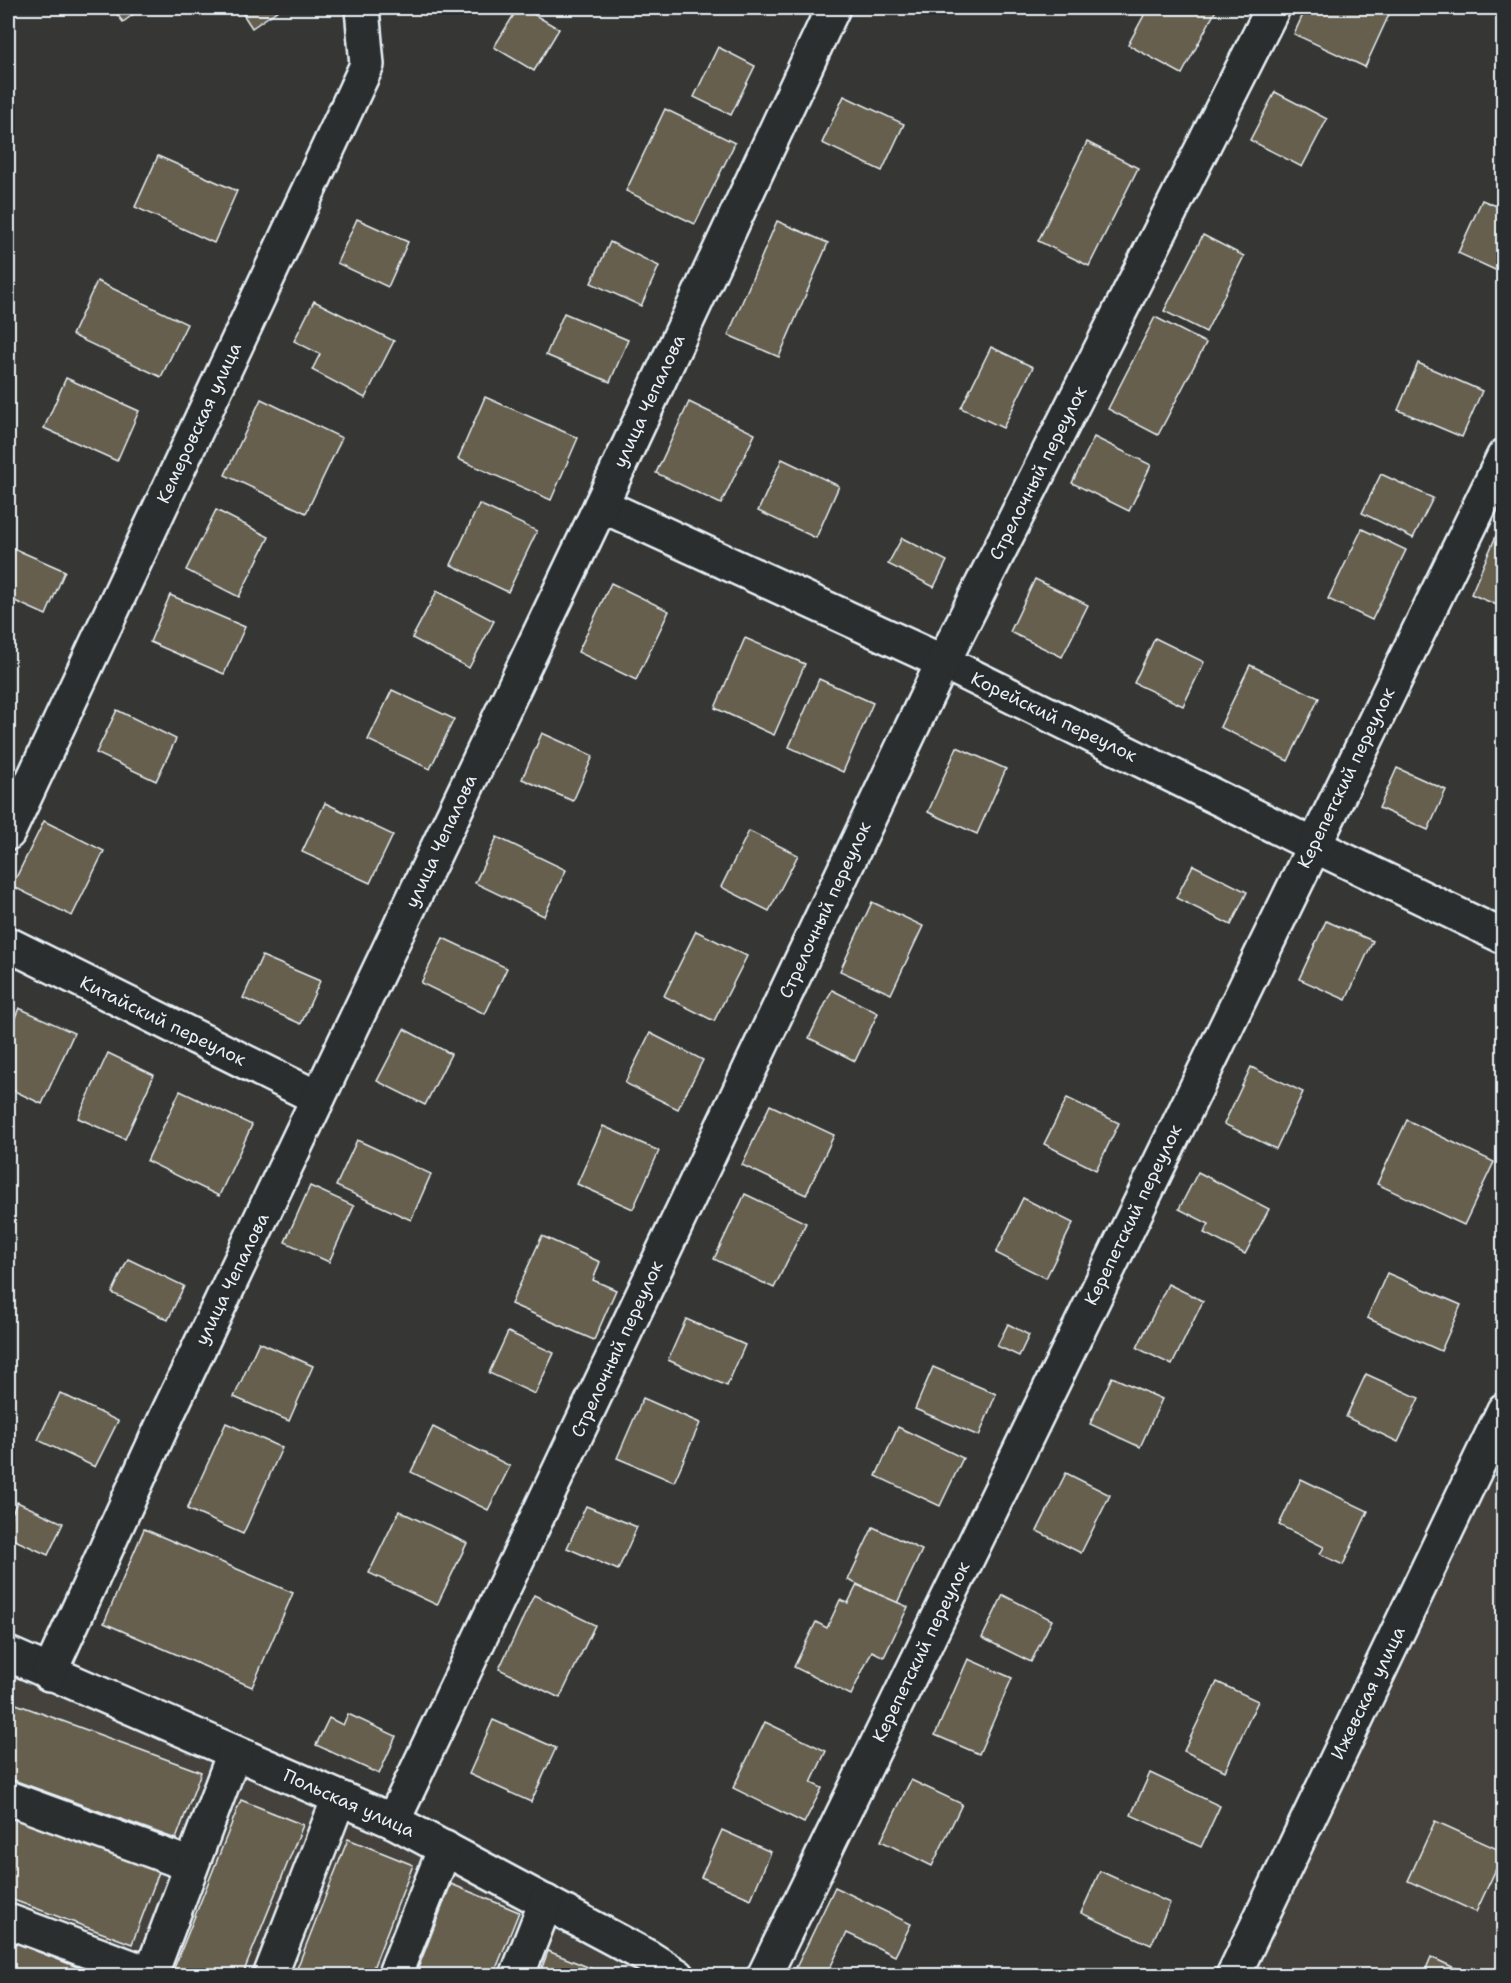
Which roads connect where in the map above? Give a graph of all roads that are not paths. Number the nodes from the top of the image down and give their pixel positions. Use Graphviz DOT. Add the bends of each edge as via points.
graph roads {
  1 [pos="362,8"];
  2 [pos="833,8"];
  3 [pos="1274,8"];
  4 [pos="1503,456"];
  5 [pos="601,505"];
  6 [pos="943,662"];
  7 [pos="8,833"];
  8 [pos="1313,846"];
  9 [pos="1503,937"];
  10 [pos="8,944"];
  11 [pos="318,1098"];
  12 [pos="1503,1410"];
  13 [pos="8,1654"];
  14 [pos="49,1674"];
  15 [pos="234,1752"];
  16 [pos="8,1798"];
  17 [pos="339,1798"];
  18 [pos="393,1821"];
  19 [pos="445,1848"];
  20 [pos="191,1865"];
  21 [pos="546,1902"];
  22 [pos="8,1921"];
  23 [pos="644,1966"];
  24 [pos="150,1975"];
  25 [pos="270,1976"];
  26 [pos="394,1976"];
  27 [pos="517,1976"];
  28 [pos="678,1976"];
  29 [pos="764,1976"];
  30 [pos="1233,1976"];
  1 -- 7 [label="street, Кемеровская улица" via="367,65"];
  2 -- 5 [label="street, улица Чепалова"];
  3 -- 6 [label="street, Стрелочный переулок"];
  4 -- 8 [label="street, Керепетский переулок"];
  5 -- 6 [label="street, Корейский переулок"];
  5 -- 11 [label="street, улица Чепалова"];
  6 -- 8 [label="street, Корейский переулок"];
  6 -- 18 [label="street, Стрелочный переулок"];
  8 -- 9 [label="street, Корейский переулок"];
  8 -- 29 [label="street, Керепетский переулок"];
  10 -- 11 [label="street, Китайский переулок"];
  11 -- 14 [label="street, улица Чепалова"];
  12 -- 30 [label="street, Ижевская улица"];
  13 -- 14 [label="street, Польская улица"];
  14 -- 15 [label="street, Польская улица"];
  15 -- 17 [label="street, Польская улица"];
  15 -- 20 [label="street"];
  16 -- 20 [label="street"];
  17 -- 18 [label="street, Польская улица"];
  17 -- 25 [label="street"];
  18 -- 19 [label="street, Польская улица"];
  19 -- 21 [label="street, Польская улица"];
  19 -- 26 [label="street"];
  20 -- 24 [label="street"];
  21 -- 23 [label="street, Польская улица"];
  21 -- 27 [label="street"];
  22 -- 24 [label="street"];
  23 -- 28 [label="street, Польская улица"];
}
